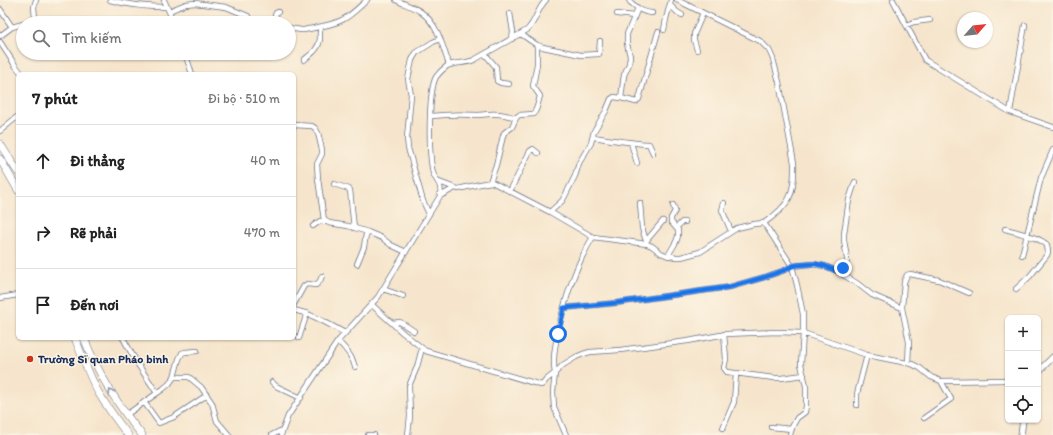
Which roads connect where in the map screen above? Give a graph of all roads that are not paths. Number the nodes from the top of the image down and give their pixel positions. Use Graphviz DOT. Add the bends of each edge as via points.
graph roads {
  1 [pos="36,0"];
  2 [pos="110,0"];
  3 [pos="164,0"];
  4 [pos="367,0"];
  5 [pos="396,0"];
  6 [pos="546,0"];
  7 [pos="630,0"];
  8 [pos="678,0"];
  9 [pos="893,0"];
  10 [pos="670,2"];
  11 [pos="638,8"];
  12 [pos="0,9"];
  13 [pos="168,9"];
  14 [pos="278,12"];
  15 [pos="510,13"];
  16 [pos="652,13"];
  17 [pos="703,13"];
  18 [pos="616,14"];
  19 [pos="682,15"];
  20 [pos="36,16"];
  21 [pos="171,16"];
  22 [pos="248,16"];
  23 [pos="276,16"];
  24 [pos="634,16"];
  25 [pos="930,20"];
  26 [pos="906,25"];
  27 [pos="1025,25"];
  28 [pos="16,26"];
  29 [pos="321,26"];
  30 [pos="12,27"];
  31 [pos="296,29"];
  32 [pos="664,30"];
  33 [pos="658,32"];
  34 [pos="521,34"];
  35 [pos="0,36"];
  36 [pos="440,39"];
  37 [pos="512,39"];
  38 [pos="600,41"];
  39 [pos="0,42"];
  40 [pos="537,45"];
  41 [pos="697,50"];
  42 [pos="485,54"];
  43 [pos="188,60"];
  44 [pos="304,60"];
  45 [pos="449,65"];
  46 [pos="20,72"];
  47 [pos="191,72"];
  48 [pos="509,84"];
  49 [pos="621,98"];
  50 [pos="1010,112"];
  51 [pos="431,116"];
  52 [pos="16,118"];
  53 [pos="516,118"];
  54 [pos="296,125"];
  55 [pos="1053,127"];
  56 [pos="0,131"];
  57 [pos="594,137"];
  58 [pos="631,143"];
  59 [pos="0,144"];
  60 [pos="1053,150"];
  61 [pos="538,153"];
  62 [pos="653,153"];
  63 [pos="0,159"];
  64 [pos="637,163"];
  65 [pos="16,169"];
  66 [pos="439,182"];
  67 [pos="490,182"];
  68 [pos="855,182"];
  69 [pos="334,184"];
  70 [pos="16,187"];
  71 [pos="455,188"];
  72 [pos="510,191"];
  73 [pos="440,196"];
  74 [pos="724,202"];
  75 [pos="640,203"];
  76 [pos="673,206"];
  77 [pos="550,212"];
  78 [pos="429,214"];
  79 [pos="663,221"];
  80 [pos="326,222"];
  81 [pos="685,222"];
  82 [pos="764,223"];
  83 [pos="313,226"];
  84 [pos="354,228"];
  85 [pos="676,228"];
  86 [pos="1005,229"];
  87 [pos="731,231"];
  88 [pos="370,233"];
  89 [pos="1027,235"];
  90 [pos="593,237"];
  91 [pos="646,242"];
  92 [pos="406,252"];
  93 [pos="1022,255"];
  94 [pos="668,256"];
  95 [pos="356,264"];
  96 [pos="792,266"];
  97 [pos="841,270"];
  98 [pos="322,276"];
  99 [pos="383,289"];
  100 [pos="1016,289"];
  101 [pos="969,293"];
  102 [pos="16,295"];
  103 [pos="403,296"];
  104 [pos="0,298"];
  105 [pos="296,300"];
  106 [pos="372,305"];
  107 [pos="564,308"];
  108 [pos="902,308"];
  109 [pos="296,310"];
  110 [pos="308,313"];
  111 [pos="392,322"];
  112 [pos="414,331"];
  113 [pos="345,333"];
  114 [pos="803,333"];
  115 [pos="724,334"];
  116 [pos="299,338"];
  117 [pos="76,340"];
  118 [pos="85,340"];
  119 [pos="124,340"];
  120 [pos="338,341"];
  121 [pos="422,348"];
  122 [pos="197,351"];
  123 [pos="867,355"];
  124 [pos="1053,357"];
  125 [pos="908,363"];
  126 [pos="355,367"];
  127 [pos="1041,369"];
  128 [pos="555,373"];
  129 [pos="736,374"];
  130 [pos="804,375"];
  131 [pos="174,377"];
  132 [pos="1005,380"];
  133 [pos="941,381"];
  134 [pos="272,382"];
  135 [pos="157,393"];
  136 [pos="207,395"];
  137 [pos="300,398"];
  138 [pos="144,402"];
  139 [pos="857,405"];
  140 [pos="126,414"];
  141 [pos="924,418"];
  142 [pos="1023,423"];
  143 [pos="771,427"];
  144 [pos="723,428"];
  145 [pos="792,429"];
  146 [pos="282,433"];
  147 [pos="128,435"];
  148 [pos="142,435"];
  149 [pos="229,435"];
  150 [pos="272,435"];
  151 [pos="368,435"];
  152 [pos="374,435"];
  153 [pos="408,435"];
  154 [pos="566,435"];
  155 [pos="790,435"];
  156 [pos="1021,435"];
  1 -- 20 [label="street"];
  2 -- 13 [label="street"];
  3 -- 13 [label="street"];
  4 -- 29 [label="street" via="346,18"];
  5 -- 36 [label="street" via="420,11 432,24"];
  6 -- 34 [label="street" via="533,25"];
  7 -- 11 [label="street"];
  8 -- 17 [label="street"];
  9 -- 26 [label="street"];
  10 -- 19 [label="street"];
  10 -- 32 [label="street"];
  11 -- 16 [label="street"];
  11 -- 24 [label="street"];
  12 -- 30 [label="street"];
  13 -- 21 [label="street"];
  13 -- 22 [label="street" via="195,3 226,7"];
  14 -- 23 [label="street"];
  15 -- 37 [label="street"];
  17 -- 41 [label="street" via="694,34"];
  17 -- 82 [label="street" via="760,41 769,50 773,59 794,164 794,176 790,198 778,213"];
  18 -- 24 [label="street"];
  24 -- 49 [label="street" via="627,34 630,56"];
  25 -- 26 [label="street"];
  26 -- 50 [label="street" via="924,60"];
  27 -- 50 [label="street"];
  28 -- 30 [label="street"];
  29 -- 31 [label="street"];
  29 -- 44 [label="street" via="319,43"];
  30 -- 35 [label="street"];
  33 -- 49 [label="street" via="638,101"];
  34 -- 37 [label="street"];
  34 -- 40 [label="street"];
  36 -- 45 [label="street"];
  36 -- 78 [label="street" via="416,53 408,79 408,148"];
  37 -- 42 [label="street"];
  38 -- 40 [label="street" via="600,52 597,55 574,54"];
  39 -- 46 [label="street"];
  40 -- 53 [label="street" via="533,86 540,96 539,102 534,114 520,114"];
  42 -- 45 [label="street" via="470,62"];
  42 -- 48 [label="street" via="496,67 497,81"];
  43 -- 47 [label="street"];
  45 -- 51 [label="street" via="434,82"];
  49 -- 57 [label="street" via="611,99"];
  50 -- 55 [label="street"];
  51 -- 53 [label="street" via="496,113"];
  51 -- 66 [label="street" via="432,170"];
  52 -- 56 [label="street"];
  53 -- 67 [label="street" via="512,127 504,133"];
  54 -- 80 [label="street" via="312,126 318,133 322,150 317,164 318,179"];
  57 -- 58 [label="street"];
  57 -- 77 [label="street" via="565,196"];
  58 -- 62 [label="street" via="649,144"];
  58 -- 64 [label="street"];
  59 -- 65 [label="main road"];
  60 -- 89 [label="street" via="1041,178"];
  61 -- 72 [label="street" via="530,151"];
  63 -- 70 [label="main road"];
  66 -- 71 [label="street"];
  66 -- 73 [label="street"];
  67 -- 71 [label="street"];
  67 -- 72 [label="street"];
  68 -- 97 [label="street" via="845,227 847,259"];
  69 -- 84 [label="street" via="350,190"];
  71 -- 73 [label="street"];
  72 -- 77 [label="street"];
  73 -- 78 [label="street"];
  74 -- 87 [label="street" via="722,210"];
  75 -- 91 [label="street"];
  76 -- 85 [label="street" via="675,211 671,222"];
  77 -- 90 [label="street"];
  78 -- 92 [label="street"];
  79 -- 91 [label="street"];
  80 -- 83 [label="street" via="320,221"];
  80 -- 84 [label="street"];
  81 -- 85 [label="street"];
  82 -- 87 [label="street"];
  82 -- 96 [label="street"];
  84 -- 88 [label="street"];
  85 -- 94 [label="street" via="677,240"];
  86 -- 89 [label="street"];
  87 -- 94 [label="street" via="700,252 681,257"];
  88 -- 92 [label="street"];
  88 -- 95 [label="street" via="366,234 364,247"];
  89 -- 93 [label="street"];
  89 -- 100 [label="street" via="1046,243 1048,252 1030,276"];
  90 -- 91 [label="street"];
  90 -- 107 [label="street" via="576,270"];
  91 -- 94 [label="street"];
  92 -- 99 [label="street"];
  96 -- 97 [label="street" via="816,264"];
  96 -- 107 [label="street" via="730,287"];
  96 -- 114 [label="street" via="803,314"];
  97 -- 108 [label="street" via="872,295"];
  98 -- 105 [label="street" via="316,285 304,286"];
  99 -- 103 [label="street"];
  99 -- 106 [label="street"];
  101 -- 108 [label="street" via="939,280 909,274 905,279"];
  102 -- 104 [label="street"];
  106 -- 111 [label="street"];
  106 -- 113 [label="street"];
  107 -- 128 [label="street" via="554,351"];
  108 -- 125 [label="street" via="910,342"];
  109 -- 110 [label="street"];
  110 -- 113 [label="street"];
  110 -- 116 [label="street"];
  111 -- 112 [label="street" via="400,322"];
  111 -- 121 [label="street"];
  113 -- 120 [label="street"];
  114 -- 115 [label="street"];
  114 -- 123 [label="street"];
  114 -- 130 [label="street" via="801,364"];
  115 -- 128 [label="street" via="582,354"];
  115 -- 129 [label="street" via="725,369"];
  117 -- 147 [label="main road" via="98,392"];
  140 -- 118 [label="main road, one-way" via="103,379"];
  119 -- 135 [label="street"];
  120 -- 126 [label="street" via="347,351"];
  120 -- 137 [label="street"];
  121 -- 128 [label="street" via="541,385"];
  121 -- 153 [label="street" via="408,386"];
  122 -- 131 [label="street" via="182,353"];
  123 -- 125 [label="street"];
  123 -- 139 [label="street" via="857,394"];
  124 -- 127 [label="street"];
  125 -- 133 [label="street"];
  128 -- 154 [label="street" via="554,407"];
  129 -- 130 [label="street" via="774,378"];
  129 -- 144 [label="street" via="734,402"];
  130 -- 145 [label="street" via="805,411 798,417"];
  131 -- 135 [label="street" via="170,384"];
  131 -- 136 [label="street" via="189,377"];
  132 -- 133 [label="street"];
  133 -- 141 [label="street" via="951,399"];
  134 -- 137 [label="street"];
  135 -- 138 [label="street"];
  136 -- 138 [label="street" via="174,417 159,423"];
  136 -- 149 [label="street" via="217,421"];
  137 -- 146 [label="street" via="288,416"];
  138 -- 140 [label="street"];
  140 -- 148 [label="main road"];
  142 -- 156 [label="street"];
  143 -- 145 [label="street"];
  145 -- 155 [label="street"];
  146 -- 150 [label="street"];
  151 -- 152 [label="street"];
}
